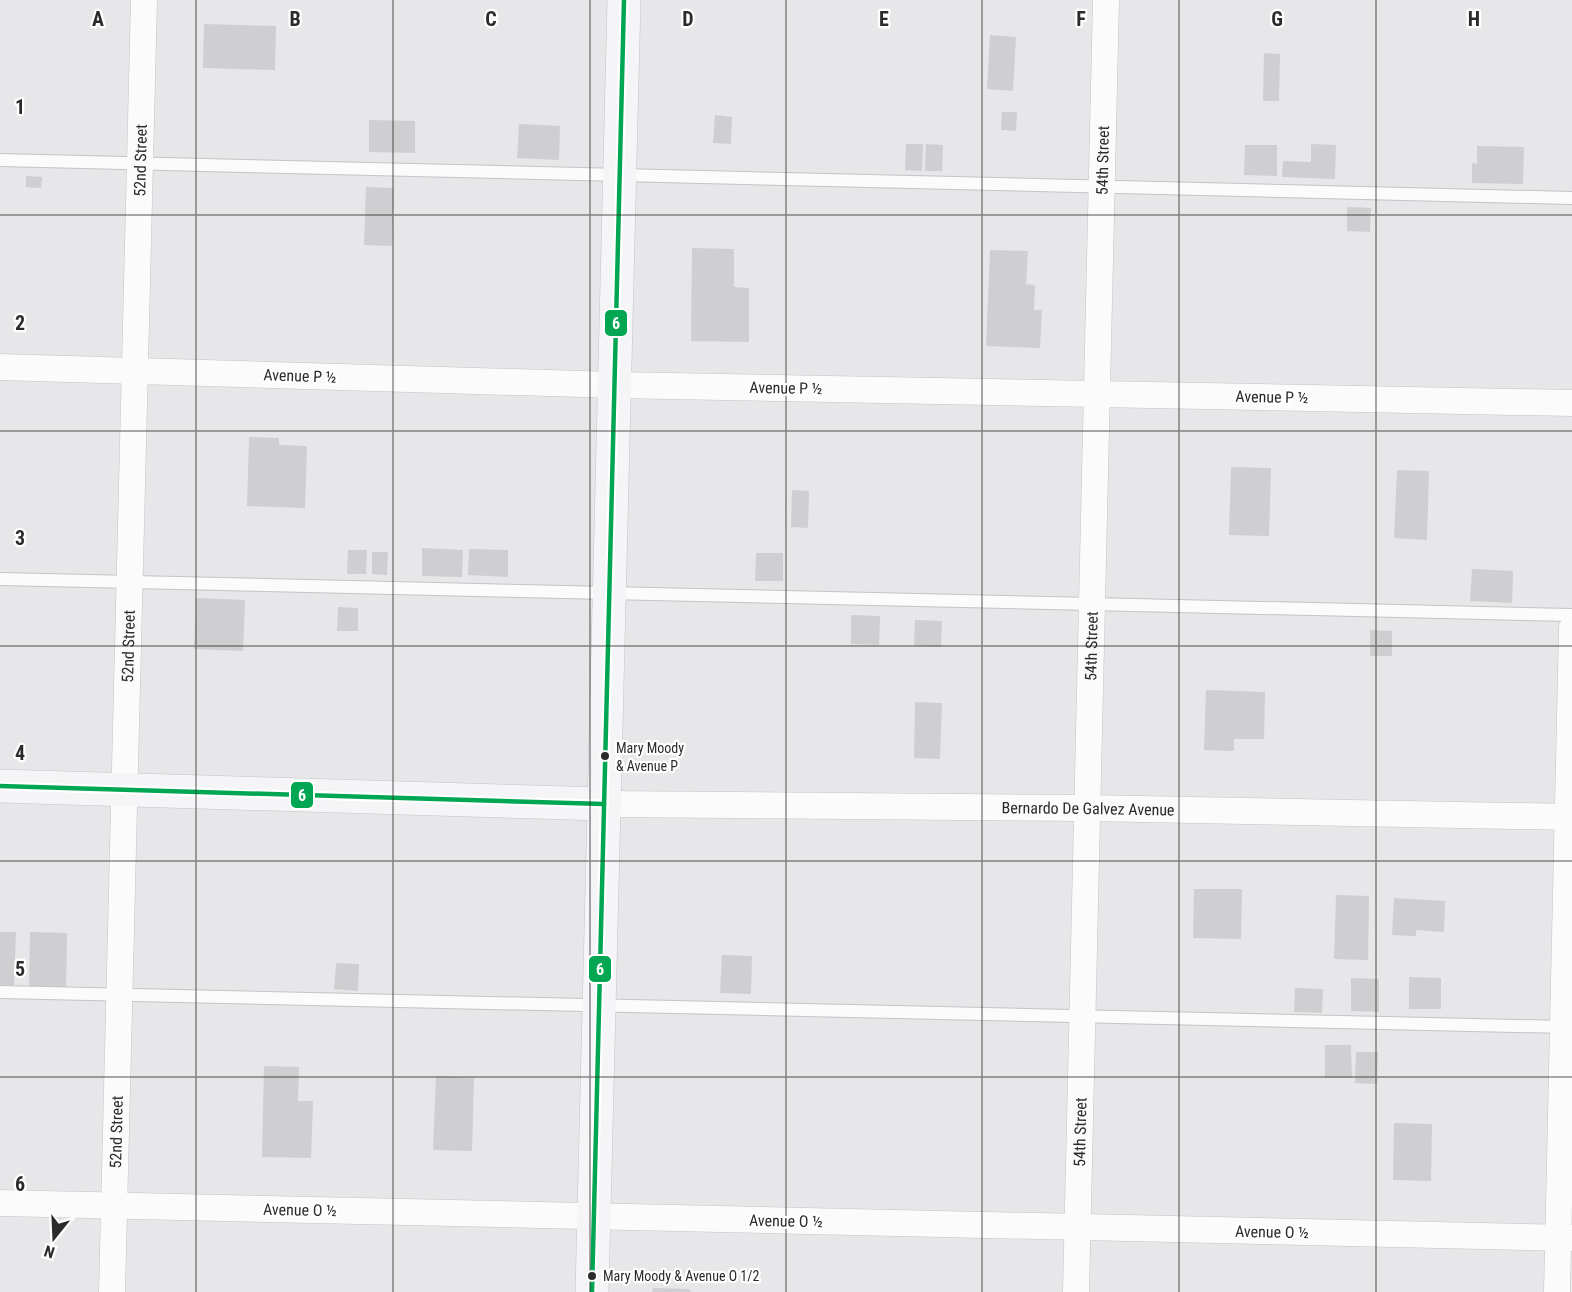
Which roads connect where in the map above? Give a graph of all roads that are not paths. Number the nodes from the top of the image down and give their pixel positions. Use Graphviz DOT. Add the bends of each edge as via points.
graph roads {
  1 [pos="144,0"];
  2 [pos="624,0"];
  3 [pos="1106,0"];
  4 [pos="0,160"];
  5 [pos="140,164"];
  6 [pos="620,175"];
  7 [pos="1102,187"];
  8 [pos="1572,198"];
  9 [pos="0,367"];
  10 [pos="134,371"];
  11 [pos="615,385"];
  12 [pos="1097,394"];
  13 [pos="1572,403"];
  14 [pos="0,579"];
  15 [pos="129,582"];
  16 [pos="609,593"];
  17 [pos="1092,604"];
  18 [pos="1572,615"];
  19 [pos="1572,628"];
  20 [pos="0,786"];
  21 [pos="124,790"];
  22 [pos="604,804"];
  23 [pos="1087,808"];
  24 [pos="1570,817"];
  25 [pos="0,992"];
  26 [pos="119,994"];
  27 [pos="599,1005"];
  28 [pos="1083,1016"];
  29 [pos="1568,1027"];
  30 [pos="0,1203"];
  31 [pos="114,1206"];
  32 [pos="594,1216"];
  33 [pos="1077,1227"];
  34 [pos="1565,1238"];
  35 [pos="112,1292"];
  36 [pos="592,1292"];
  37 [pos="1076,1292"];
  38 [pos="1557,1292"];
  1 -- 5 [label="street, 52nd Street"];
  2 -- 6 [label="main road"];
  3 -- 7 [label="street, 54th Street"];
  4 -- 5 [label="lane"];
  5 -- 6 [label="lane"];
  5 -- 10 [label="street, 52nd Street"];
  6 -- 7 [label="lane"];
  6 -- 11 [label="main road"];
  7 -- 8 [label="lane"];
  7 -- 12 [label="street, 54th Street"];
  9 -- 10 [label="street, Avenue P ½"];
  10 -- 11 [label="street, Avenue P ½"];
  10 -- 15 [label="street, 52nd Street"];
  11 -- 12 [label="street, Avenue P ½"];
  11 -- 16 [label="main road"];
  12 -- 13 [label="street, Avenue P ½"];
  12 -- 17 [label="street, 54th Street"];
  14 -- 15 [label="lane"];
  15 -- 16 [label="lane"];
  15 -- 21 [label="street, 52nd Street"];
  16 -- 17 [label="lane"];
  16 -- 22 [label="main road"];
  17 -- 18 [label="lane"];
  17 -- 23 [label="street, 54th Street"];
  19 -- 24 [label="street"];
  20 -- 21 [label="main road"];
  21 -- 22 [label="main road"];
  21 -- 26 [label="street, 52nd Street"];
  22 -- 23 [label="street, Bernardo De Galvez Avenue"];
  22 -- 27 [label="main road"];
  23 -- 24 [label="street, Bernardo De Galvez Avenue"];
  23 -- 28 [label="street, 54th Street"];
  24 -- 29 [label="street"];
  25 -- 26 [label="lane"];
  26 -- 27 [label="lane"];
  26 -- 31 [label="street, 52nd Street"];
  27 -- 28 [label="lane"];
  27 -- 32 [label="main road"];
  28 -- 29 [label="lane"];
  28 -- 33 [label="street, 54th Street"];
  29 -- 34 [label="street"];
  30 -- 31 [label="street, Avenue O ½"];
  31 -- 32 [label="street, Avenue O ½"];
  31 -- 35 [label="street, 52nd Street"];
  32 -- 33 [label="street, Avenue O ½"];
  32 -- 36 [label="main road"];
  33 -- 34 [label="street, Avenue O ½"];
  33 -- 37 [label="street, 54th Street"];
  34 -- 38 [label="street"];
}
